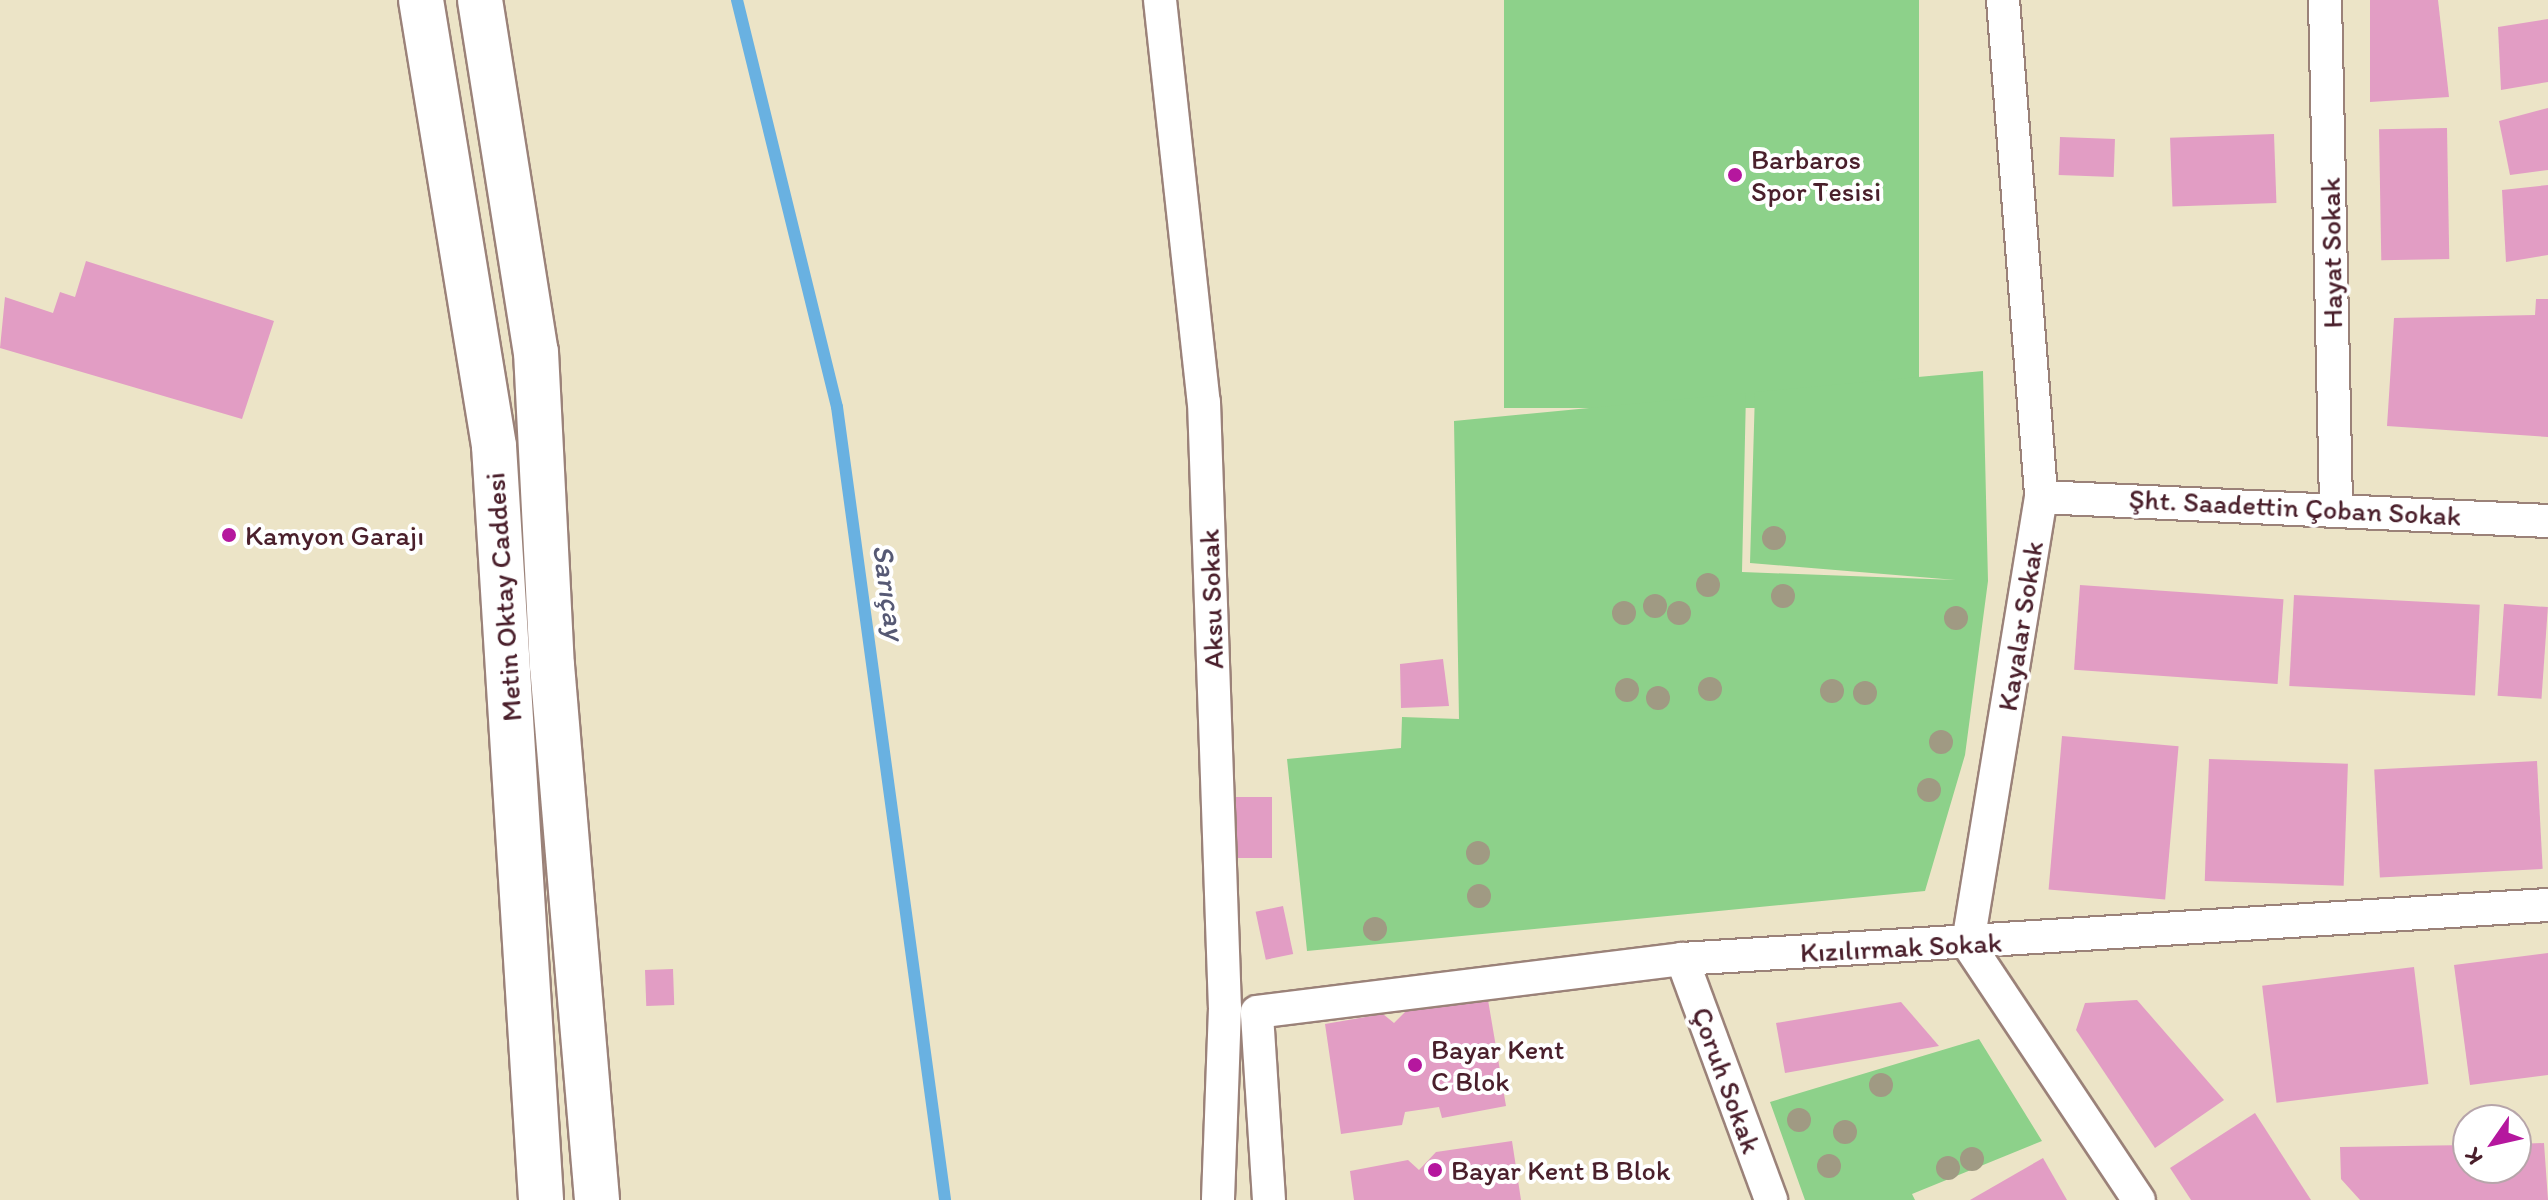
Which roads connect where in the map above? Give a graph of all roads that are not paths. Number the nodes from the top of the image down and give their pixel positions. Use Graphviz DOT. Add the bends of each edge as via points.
graph roads {
  1 [pos="421,0"];
  2 [pos="480,0"];
  3 [pos="1160,0"];
  4 [pos="2003,0"];
  5 [pos="2325,0"];
  6 [pos="2041,497"];
  7 [pos="2336,506"];
  8 [pos="2548,521"];
  9 [pos="2548,905"];
  10 [pos="1968,944"];
  11 [pos="1682,959"];
  12 [pos="541,1200"];
  13 [pos="597,1200"];
  14 [pos="1218,1200"];
  15 [pos="1269,1200"];
  16 [pos="1771,1200"];
  17 [pos="2139,1200"];
  1 -- 12 [label="main road, Metin Oktay Caddesi" via="494,446"];
  2 -- 13 [label="main road, Metin Oktay Caddesi" via="536,352 552,665"];
  3 -- 14 [label="street, Aksu Sokak" via="1204,402 1225,1008"];
  4 -- 6 [label="street, Kayalar Sokak"];
  5 -- 7 [label="street, Hayat Sokak"];
  6 -- 7 [label="street, Şht. Saadettin Çoban Sokak"];
  6 -- 10 [label="street, Kayalar Sokak"];
  7 -- 8 [label="street, Şht. Saadettin Çoban Sokak"];
  9 -- 10 [label="street, Kızılırmak Sokak"];
  10 -- 11 [label="street, Kızılırmak Sokak"];
  10 -- 17 [label="street"];
  11 -- 15 [label="street, Kızılırmak Sokak" via="1257,1012"];
  11 -- 16 [label="street, Çoruh Sokak"];
}
